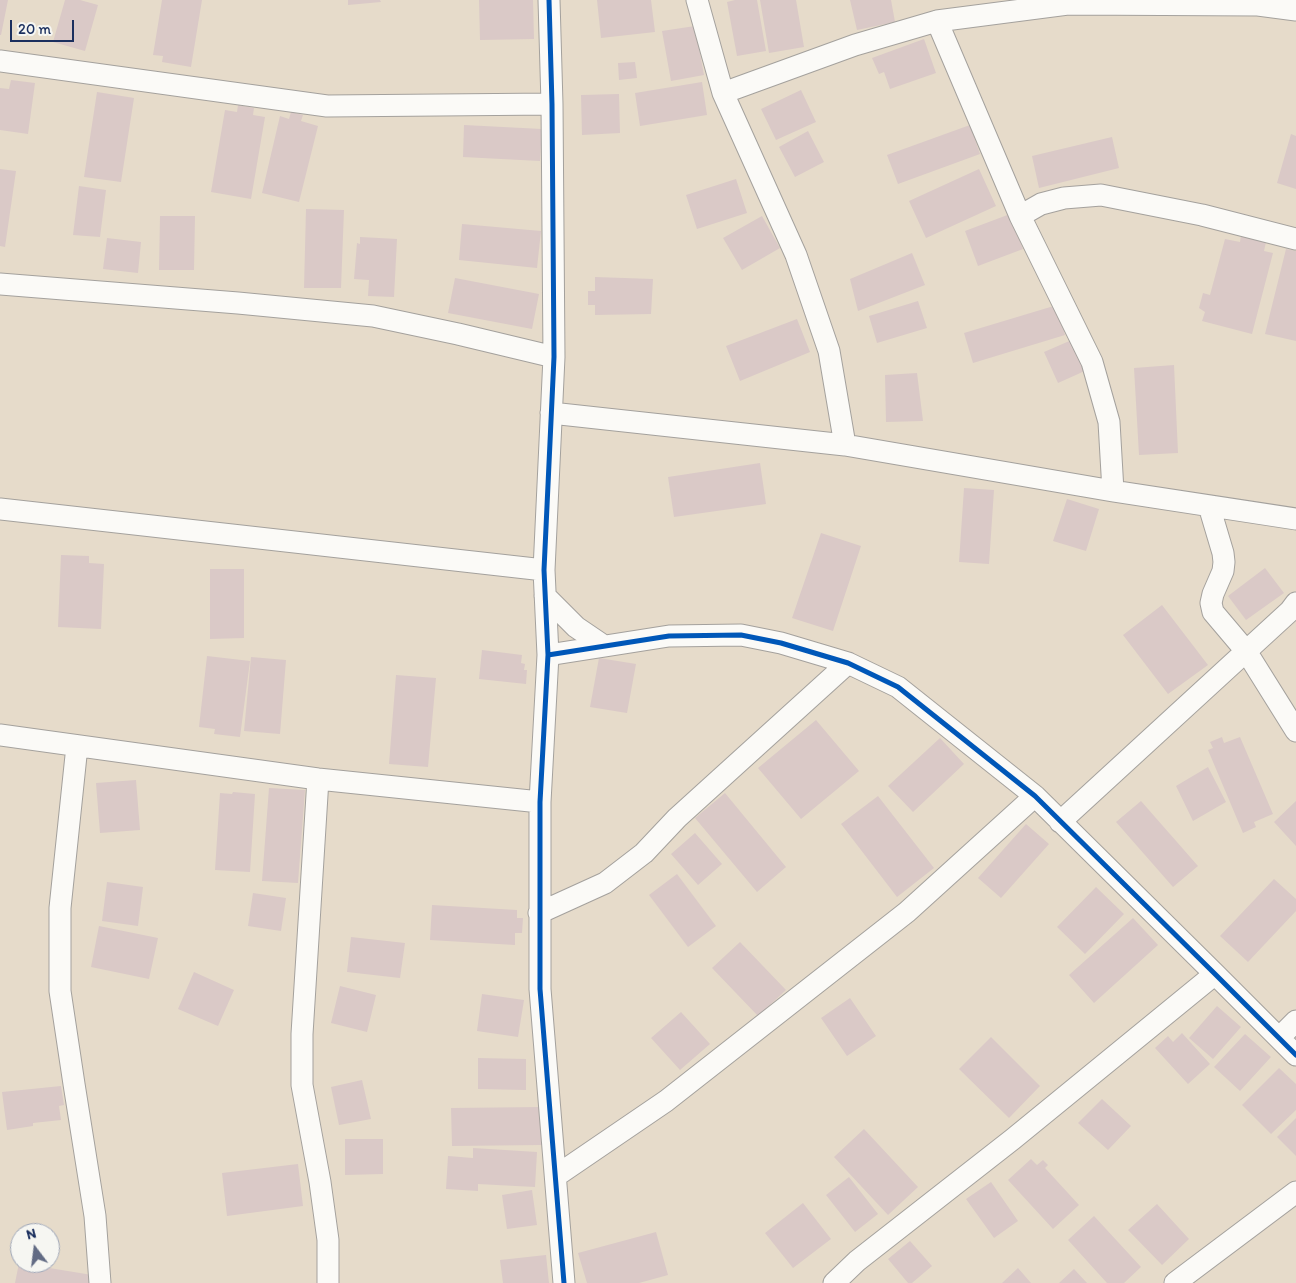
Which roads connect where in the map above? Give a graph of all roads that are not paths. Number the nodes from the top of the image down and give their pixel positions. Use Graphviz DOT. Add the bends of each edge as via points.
graph roads {
  1 [pos="550,0"];
  2 [pos="697,0"];
  3 [pos="1296,10"];
  4 [pos="937,22"];
  5 [pos="0,61"];
  6 [pos="723,93"];
  7 [pos="552,104"];
  8 [pos="1020,216"];
  9 [pos="1296,239"];
  10 [pos="0,284"];
  11 [pos="554,357"];
  12 [pos="551,413"];
  13 [pos="845,445"];
  14 [pos="1113,491"];
  15 [pos="1209,506"];
  16 [pos="0,509"];
  17 [pos="1296,520"];
  18 [pos="544,570"];
  19 [pos="545,596"];
  20 [pos="1296,603"];
  21 [pos="604,646"];
  22 [pos="1246,651"];
  23 [pos="548,655"];
  24 [pos="848,663"];
  25 [pos="1296,730"];
  26 [pos="0,735"];
  27 [pos="77,746"];
  28 [pos="318,779"];
  29 [pos="1035,796"];
  30 [pos="540,802"];
  31 [pos="1060,822"];
  32 [pos="539,914"];
  33 [pos="1216,974"];
  34 [pos="1296,1021"];
  35 [pos="1279,1038"];
  36 [pos="1296,1055"];
  37 [pos="556,1176"];
  38 [pos="1296,1192"];
  39 [pos="100,1283"];
  40 [pos="328,1283"];
  41 [pos="564,1283"];
  42 [pos="834,1283"];
  43 [pos="1175,1283"];
  1 -- 7 [label="street"];
  2 -- 6 [label="street"];
  3 -- 4 [label="street" via="1258,4 1068,4"];
  4 -- 6 [label="street" via="855,44"];
  4 -- 8 [label="street"];
  5 -- 7 [label="street" via="327,106"];
  6 -- 13 [label="street" via="796,256 830,351"];
  7 -- 11 [label="street"];
  8 -- 9 [label="street" via="1041,204 1100,195 1202,215"];
  8 -- 14 [label="street" via="1092,362 1109,422"];
  10 -- 11 [label="street" via="373,316"];
  11 -- 12 [label="street"];
  12 -- 13 [label="street"];
  12 -- 18 [label="street"];
  13 -- 14 [label="street"];
  14 -- 15 [label="street"];
  15 -- 17 [label="street"];
  15 -- 22 [label="street" via="1224,553 1223,571 1212,594 1213,612"];
  16 -- 18 [label="street"];
  18 -- 19 [label="street"];
  19 -- 21 [label="street" via="576,626"];
  19 -- 23 [label="street"];
  20 -- 22 [label="street"];
  21 -- 23 [label="street"];
  21 -- 24 [label="street" via="668,636 741,635"];
  22 -- 25 [label="street"];
  22 -- 31 [label="street"];
  23 -- 30 [label="street"];
  24 -- 29 [label="street" via="898,687"];
  24 -- 32 [label="street" via="676,818 644,853 605,882"];
  26 -- 27 [label="street"];
  27 -- 28 [label="street"];
  27 -- 39 [label="street" via="60,908 60,990 95,1216"];
  28 -- 30 [label="street"];
  28 -- 40 [label="street" via="302,1034 302,1085 328,1240"];
  29 -- 31 [label="street"];
  29 -- 37 [label="street" via="907,912 666,1101"];
  30 -- 32 [label="street"];
  31 -- 33 [label="street"];
  32 -- 37 [label="street" via="540,989"];
  33 -- 35 [label="street"];
  33 -- 42 [label="street"];
  34 -- 35 [label="street"];
  35 -- 36 [label="street"];
  37 -- 41 [label="street"];
  38 -- 43 [label="street"];
}
